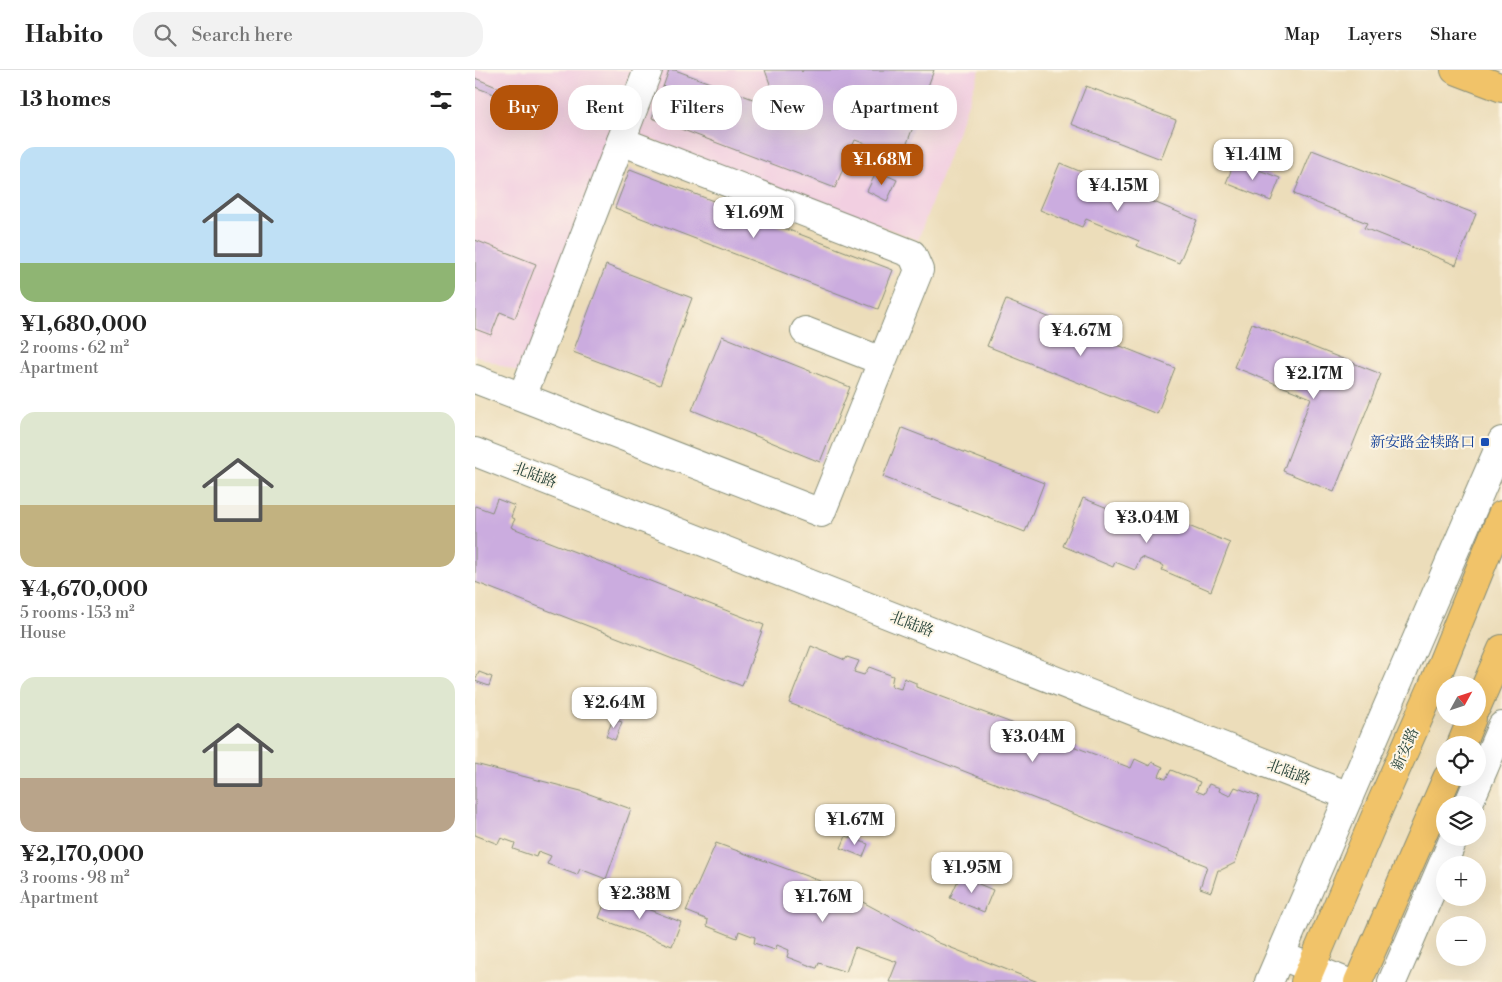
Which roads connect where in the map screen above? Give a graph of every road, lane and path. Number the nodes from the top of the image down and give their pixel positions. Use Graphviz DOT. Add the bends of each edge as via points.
graph roads {
  1 [pos="649,70"];
  2 [pos="1455,70"];
  3 [pos="1502,88"];
  4 [pos="621,141"];
  5 [pos="805,331"];
  6 [pos="882,361"];
  7 [pos="475,379"];
  8 [pos="522,397"];
  9 [pos="1502,441"];
  10 [pos="475,452"];
  11 [pos="1502,515"];
  12 [pos="1502,649"];
  13 [pos="1486,685"];
  14 [pos="1502,726"];
  15 [pos="1444,786"];
  16 [pos="1349,796"];
  17 [pos="1472,796"];
  18 [pos="1451,846"];
  19 [pos="1280,956"];
  20 [pos="1308,975"];
  21 [pos="1269,982"];
  22 [pos="1346,982"];
  23 [pos="1358,982"];
  24 [pos="1392,982"];
  1 -- 4 [label="street"];
  2 -- 3 [label="main road"];
  4 -- 6 [label="street" via="912,254 919,270"];
  4 -- 8 [label="street"];
  5 -- 6 [label="street"];
  6 -- 8 [label="street" via="821,513"];
  7 -- 8 [label="street"];
  9 -- 16 [label="street"];
  10 -- 16 [label="street, 北陆路"];
  11 -- 20 [label="main road, 新安路" via="1432,688"];
  12 -- 13 [label="main road"];
  14 -- 17 [label="street"];
  15 -- 23 [label="main road"];
  16 -- 19 [label="street"];
  18 -- 24 [label="street"];
  19 -- 20 [label="street"];
  19 -- 21 [label="street"];
  20 -- 22 [label="street"];
}
